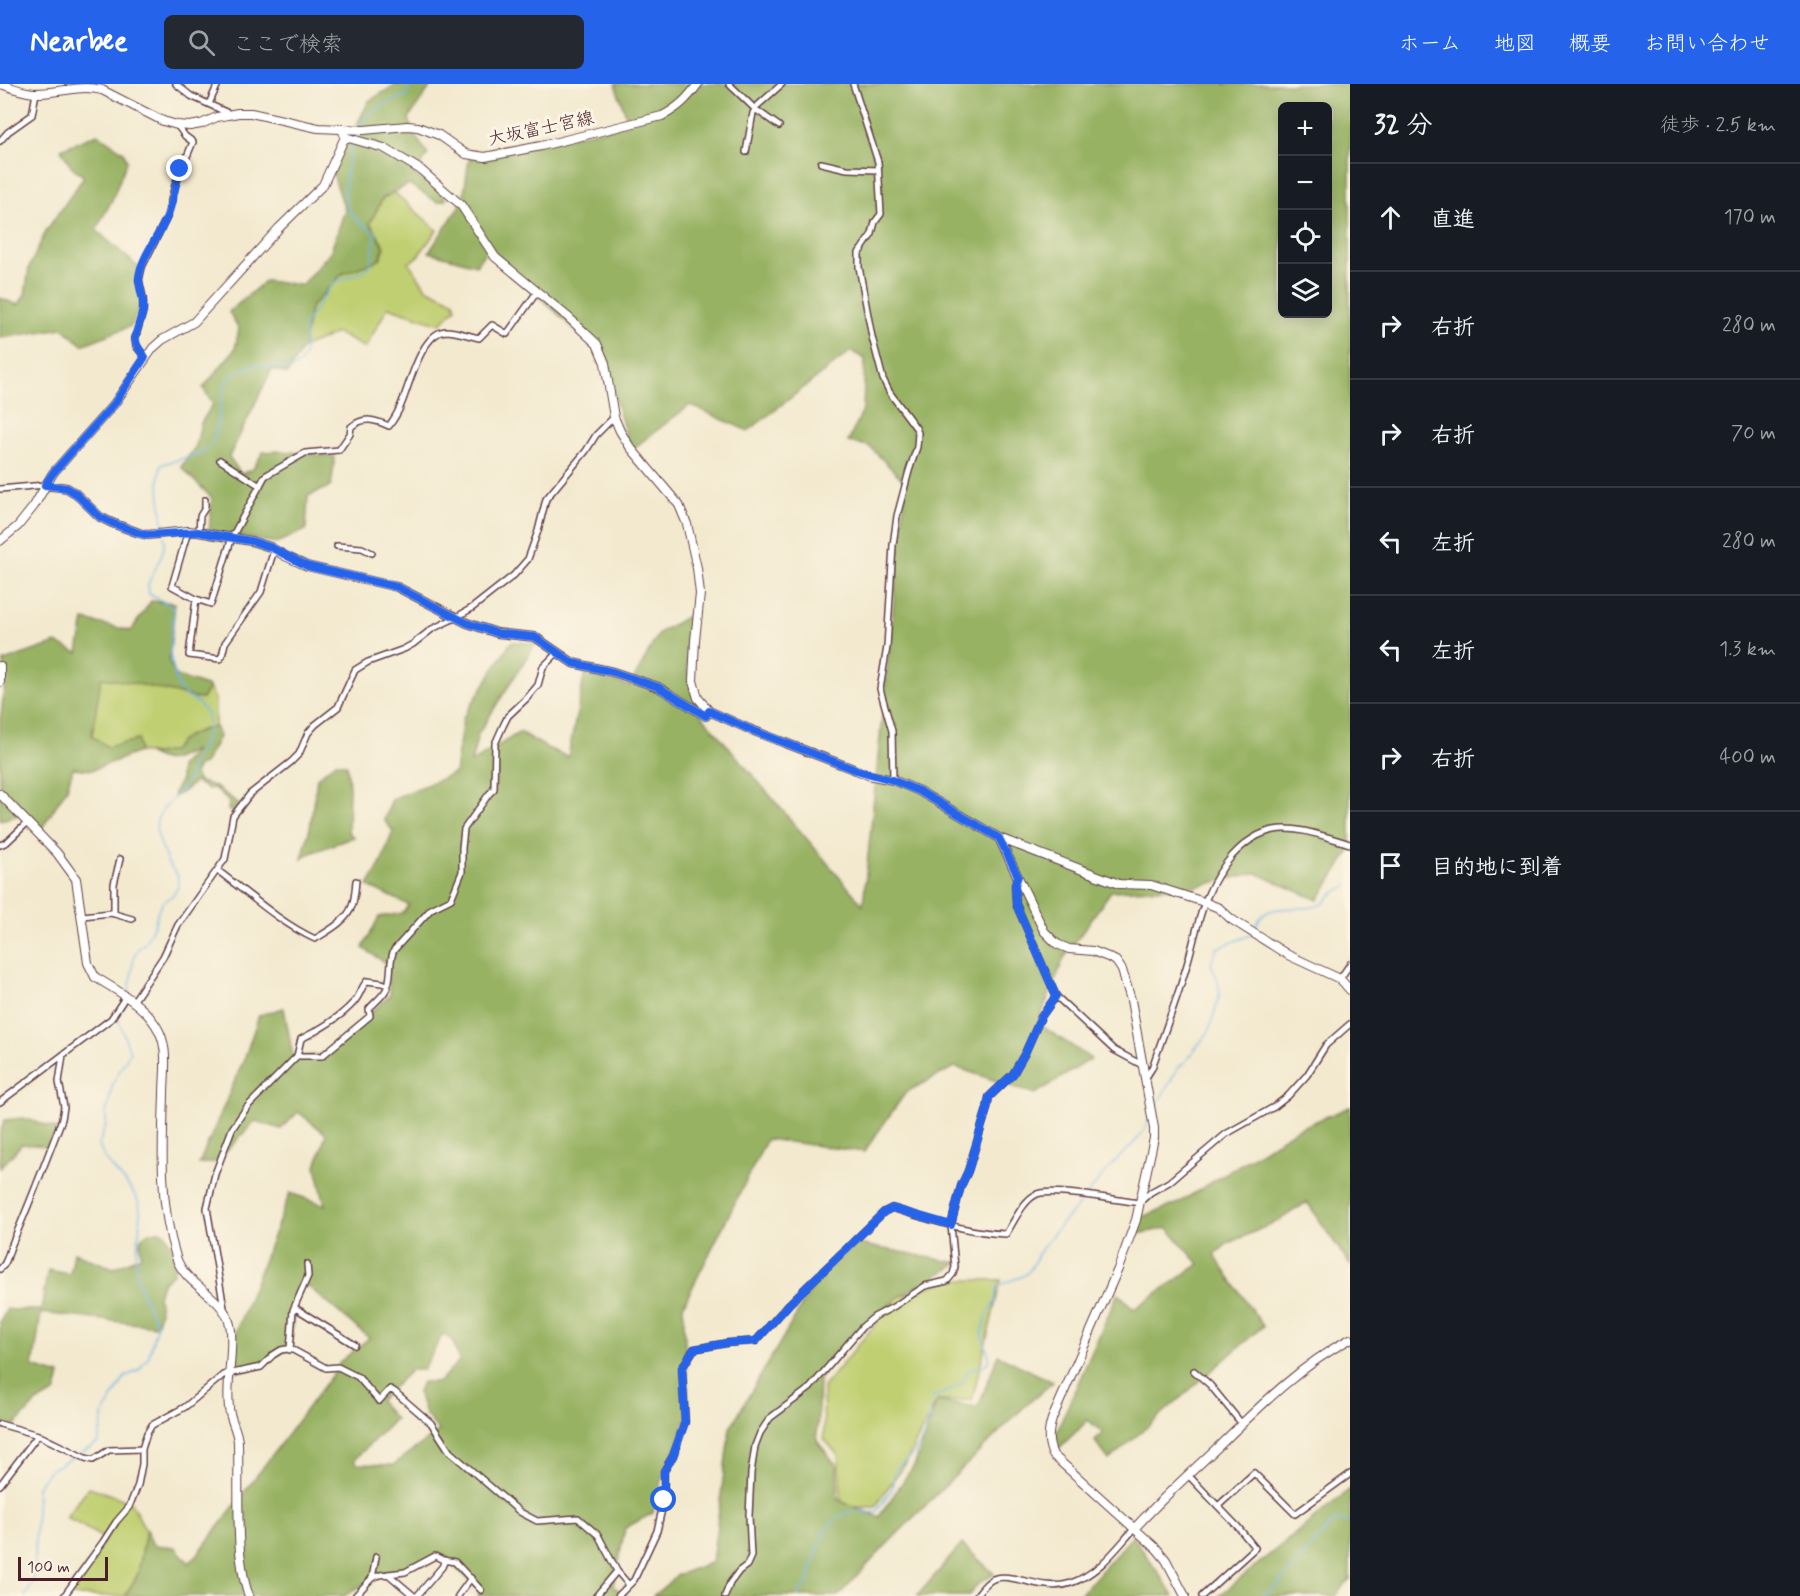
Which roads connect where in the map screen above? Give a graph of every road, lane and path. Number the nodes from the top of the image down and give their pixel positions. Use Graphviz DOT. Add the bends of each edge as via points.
graph roads {
  1 [pos="1,84"];
  2 [pos="176,84"];
  3 [pos="218,84"];
  4 [pos="698,84"];
  5 [pos="729,84"];
  6 [pos="782,84"];
  7 [pos="854,84"];
  8 [pos="91,86"];
  9 [pos="36,93"];
  10 [pos="209,104"];
  11 [pos="755,109"];
  12 [pos="230,114"];
  13 [pos="177,125"];
  14 [pos="779,126"];
  15 [pos="346,133"];
  16 [pos="0,141"];
  17 [pos="746,152"];
  18 [pos="821,163"];
  19 [pos="878,170"];
  20 [pos="537,292"];
  21 [pos="145,357"];
  22 [pos="614,417"];
  23 [pos="220,460"];
  24 [pos="45,485"];
  25 [pos="260,486"];
  26 [pos="0,489"];
  27 [pos="205,500"];
  28 [pos="188,531"];
  29 [pos="200,532"];
  30 [pos="232,537"];
  31 [pos="0,540"];
  32 [pos="338,546"];
  33 [pos="274,550"];
  34 [pos="372,553"];
  35 [pos="196,600"];
  36 [pos="455,618"];
  37 [pos="557,653"];
  38 [pos="0,666"];
  39 [pos="0,682"];
  40 [pos="709,711"];
  41 [pos="892,780"];
  42 [pos="0,794"];
  43 [pos="27,823"];
  44 [pos="999,838"];
  45 [pos="1350,844"];
  46 [pos="0,845"];
  47 [pos="120,859"];
  48 [pos="217,870"];
  49 [pos="1018,876"];
  50 [pos="356,882"];
  51 [pos="1204,902"];
  52 [pos="114,914"];
  53 [pos="82,916"];
  54 [pos="132,919"];
  55 [pos="1350,964"];
  56 [pos="1340,979"];
  57 [pos="387,986"];
  58 [pos="1350,990"];
  59 [pos="126,996"];
  60 [pos="1056,996"];
  61 [pos="133,1002"];
  62 [pos="1350,1024"];
  63 [pos="63,1055"];
  64 [pos="297,1056"];
  65 [pos="1142,1065"];
  66 [pos="1145,1079"];
  67 [pos="0,1102"];
  68 [pos="1139,1203"];
  69 [pos="951,1225"];
  70 [pos="307,1264"];
  71 [pos="0,1269"];
  72 [pos="224,1308"];
  73 [pos="293,1310"];
  74 [pos="1348,1343"];
  75 [pos="355,1346"];
  76 [pos="290,1350"];
  77 [pos="1194,1371"];
  78 [pos="230,1374"];
  79 [pos="0,1424"];
  80 [pos="1242,1424"];
  81 [pos="38,1435"];
  82 [pos="142,1449"];
  83 [pos="1350,1474"];
  84 [pos="1188,1475"];
  85 [pos="0,1485"];
  86 [pos="1218,1506"];
  87 [pos="1134,1529"];
  88 [pos="376,1557"];
  89 [pos="444,1560"];
  90 [pos="617,1571"];
  91 [pos="388,1574"];
  92 [pos="372,1578"];
  93 [pos="471,1578"];
  94 [pos="628,1584"];
  95 [pos="481,1590"];
  96 [pos="64,1596"];
  97 [pos="249,1596"];
  98 [pos="355,1596"];
  99 [pos="416,1596"];
  100 [pos="458,1596"];
  101 [pos="596,1596"];
  102 [pos="618,1596"];
  103 [pos="725,1596"];
  104 [pos="976,1596"];
  105 [pos="1185,1596"];
  106 [pos="1202,1596"];
  1 -- 9 [label="street, 大坂富士宮線"];
  2 -- 10 [label="street" via="190,96"];
  3 -- 10 [label="street"];
  4 -- 15 [label="street, 大坂富士宮線" via="680,106 662,116 485,157 466,154 439,135 418,127"];
  5 -- 11 [label="street"];
  6 -- 11 [label="street"];
  7 -- 19 [label="street"];
  8 -- 9 [label="street, 大坂富士宮線"];
  8 -- 13 [label="street, 大坂富士宮線"];
  9 -- 16 [label="street" via="32,115"];
  10 -- 12 [label="street"];
  11 -- 14 [label="street"];
  11 -- 17 [label="street"];
  12 -- 13 [label="street, 大坂富士宮線" via="201,124"];
  12 -- 15 [label="street, 大坂富士宮線" via="251,113"];
  13 -- 21 [label="street" via="193,142 177,177 167,217 139,280 143,311 135,339"];
  15 -- 20 [label="street" via="357,141 384,147 421,170 461,205 495,257"];
  15 -- 21 [label="street" via="323,185 194,322 162,340"];
  18 -- 19 [label="street"];
  19 -- 41 [label="street" via="881,214 860,253 859,267 883,379 918,433 897,516 887,647 879,689 892,731"];
  20 -- 22 [label="street" via="597,344 605,363"];
  20 -- 25 [label="street" via="507,334 492,325 479,338 446,331 428,342 389,426 367,419 356,422 339,450 305,453 265,476"];
  21 -- 24 [label="street" via="114,404"];
  22 -- 36 [label="street" via="546,500 528,559 514,575"];
  22 -- 40 [label="street" via="630,447 679,505 687,524 700,594 693,681 698,698"];
  23 -- 25 [label="street"];
  24 -- 26 [label="street"];
  24 -- 28 [label="street" via="67,488 100,517 139,533"];
  24 -- 31 [label="street" via="18,526"];
  25 -- 30 [label="street"];
  27 -- 29 [label="street"];
  28 -- 29 [label="street"];
  28 -- 35 [label="street" via="171,586"];
  29 -- 30 [label="street"];
  30 -- 33 [label="street"];
  30 -- 35 [label="street" via="211,604"];
  32 -- 34 [label="street"];
  33 -- 35 [label="street" via="261,592 225,643 220,659 189,655"];
  33 -- 36 [label="street" via="307,566 397,587"];
  36 -- 37 [label="street" via="497,633 535,637"];
  36 -- 48 [label="street" via="404,649 355,670 338,707 308,733 299,754 250,794 233,816 225,859"];
  37 -- 40 [label="street" via="573,663 658,687 706,716"];
  37 -- 57 [label="street" via="543,667 538,685 508,716 495,744 494,789 464,829 462,872 451,899 431,909 394,950"];
  38 -- 39 [label="street"];
  40 -- 41 [label="street" via="868,775"];
  41 -- 44 [label="street" via="919,791"];
  42 -- 43 [label="street"];
  43 -- 46 [label="street"];
  43 -- 53 [label="street" via="76,879"];
  44 -- 49 [label="street"];
  44 -- 51 [label="street" via="1119,884 1151,885"];
  45 -- 51 [label="street" via="1295,830 1275,829 1257,836 1242,845 1221,869"];
  47 -- 52 [label="street" via="114,884"];
  48 -- 50 [label="street" via="275,916 315,939 349,912"];
  48 -- 61 [label="street" via="178,925 163,957"];
  49 -- 60 [label="street" via="1016,904"];
  49 -- 65 [label="street" via="1044,931 1057,944 1094,951 1116,961 1122,970"];
  51 -- 56 [label="street" via="1288,955"];
  51 -- 66 [label="street" via="1186,969"];
  52 -- 53 [label="street"];
  52 -- 54 [label="street"];
  53 -- 59 [label="street" via="92,973"];
  55 -- 56 [label="street"];
  56 -- 58 [label="street"];
  57 -- 64 [label="street" via="369,1010 370,1016 326,1054"];
  57 -- 64 [label="street" via="367,981 343,1012 301,1039"];
  59 -- 61 [label="street"];
  59 -- 63 [label="street" via="111,1019"];
  60 -- 65 [label="street" via="1113,1050"];
  60 -- 69 [label="street" via="1013,1074 989,1097"];
  61 -- 72 [label="street" via="156,1025 164,1045 165,1200 176,1257 188,1276"];
  62 -- 68 [label="street" via="1326,1045 1288,1096 1227,1134"];
  63 -- 67 [label="street"];
  63 -- 71 [label="street" via="59,1082 62,1119"];
  64 -- 72 [label="street" via="247,1107 232,1130 215,1174 207,1208"];
  65 -- 66 [label="street"];
  66 -- 68 [label="street" via="1154,1138"];
  68 -- 69 [label="street" via="1036,1194 1006,1234"];
  68 -- 87 [label="street" via="1118,1269 1052,1419 1048,1438 1053,1455"];
  69 -- 94 [label="street" via="892,1208 789,1304 756,1341 694,1349 682,1368 685,1422 664,1471 664,1500 657,1531 634,1580"];
  69 -- 103 [label="street" via="955,1267 947,1281 925,1286 874,1317 810,1388 770,1418 760,1433 751,1473 751,1556 730,1582"];
  70 -- 73 [label="street" via="308,1276"];
  72 -- 78 [label="street" via="231,1330"];
  73 -- 75 [label="street"];
  73 -- 76 [label="street"];
  74 -- 80 [label="street" via="1321,1356"];
  76 -- 78 [label="street" via="281,1350 261,1367"];
  76 -- 90 [label="street" via="326,1368 336,1366 358,1377 379,1401 390,1389 395,1392 431,1423 450,1452 520,1512 537,1521 578,1518 598,1535"];
  77 -- 80 [label="street"];
  78 -- 82 [label="street" via="152,1425"];
  78 -- 97 [label="street" via="229,1406 238,1440 238,1533 242,1576"];
  79 -- 81 [label="street"];
  80 -- 84 [label="street"];
  81 -- 82 [label="street" via="93,1460 109,1450"];
  81 -- 85 [label="street"];
  82 -- 96 [label="street" via="138,1485 129,1507"];
  83 -- 86 [label="street" via="1295,1514 1254,1473"];
  84 -- 86 [label="street"];
  84 -- 87 [label="street"];
  86 -- 106 [label="street" via="1255,1548"];
  87 -- 104 [label="street" via="1101,1566 1070,1584 1052,1586 996,1578"];
  87 -- 105 [label="street" via="1166,1560"];
  88 -- 92 [label="street"];
  89 -- 91 [label="street" via="435,1556 405,1572"];
  89 -- 93 [label="street" via="455,1562"];
  89 -- 99 [label="street" via="442,1568"];
  90 -- 94 [label="street"];
  90 -- 101 [label="street"];
  91 -- 92 [label="street"];
  91 -- 99 [label="street"];
  92 -- 98 [label="street"];
  93 -- 95 [label="street"];
  93 -- 100 [label="street"];
  94 -- 102 [label="street"];
}
